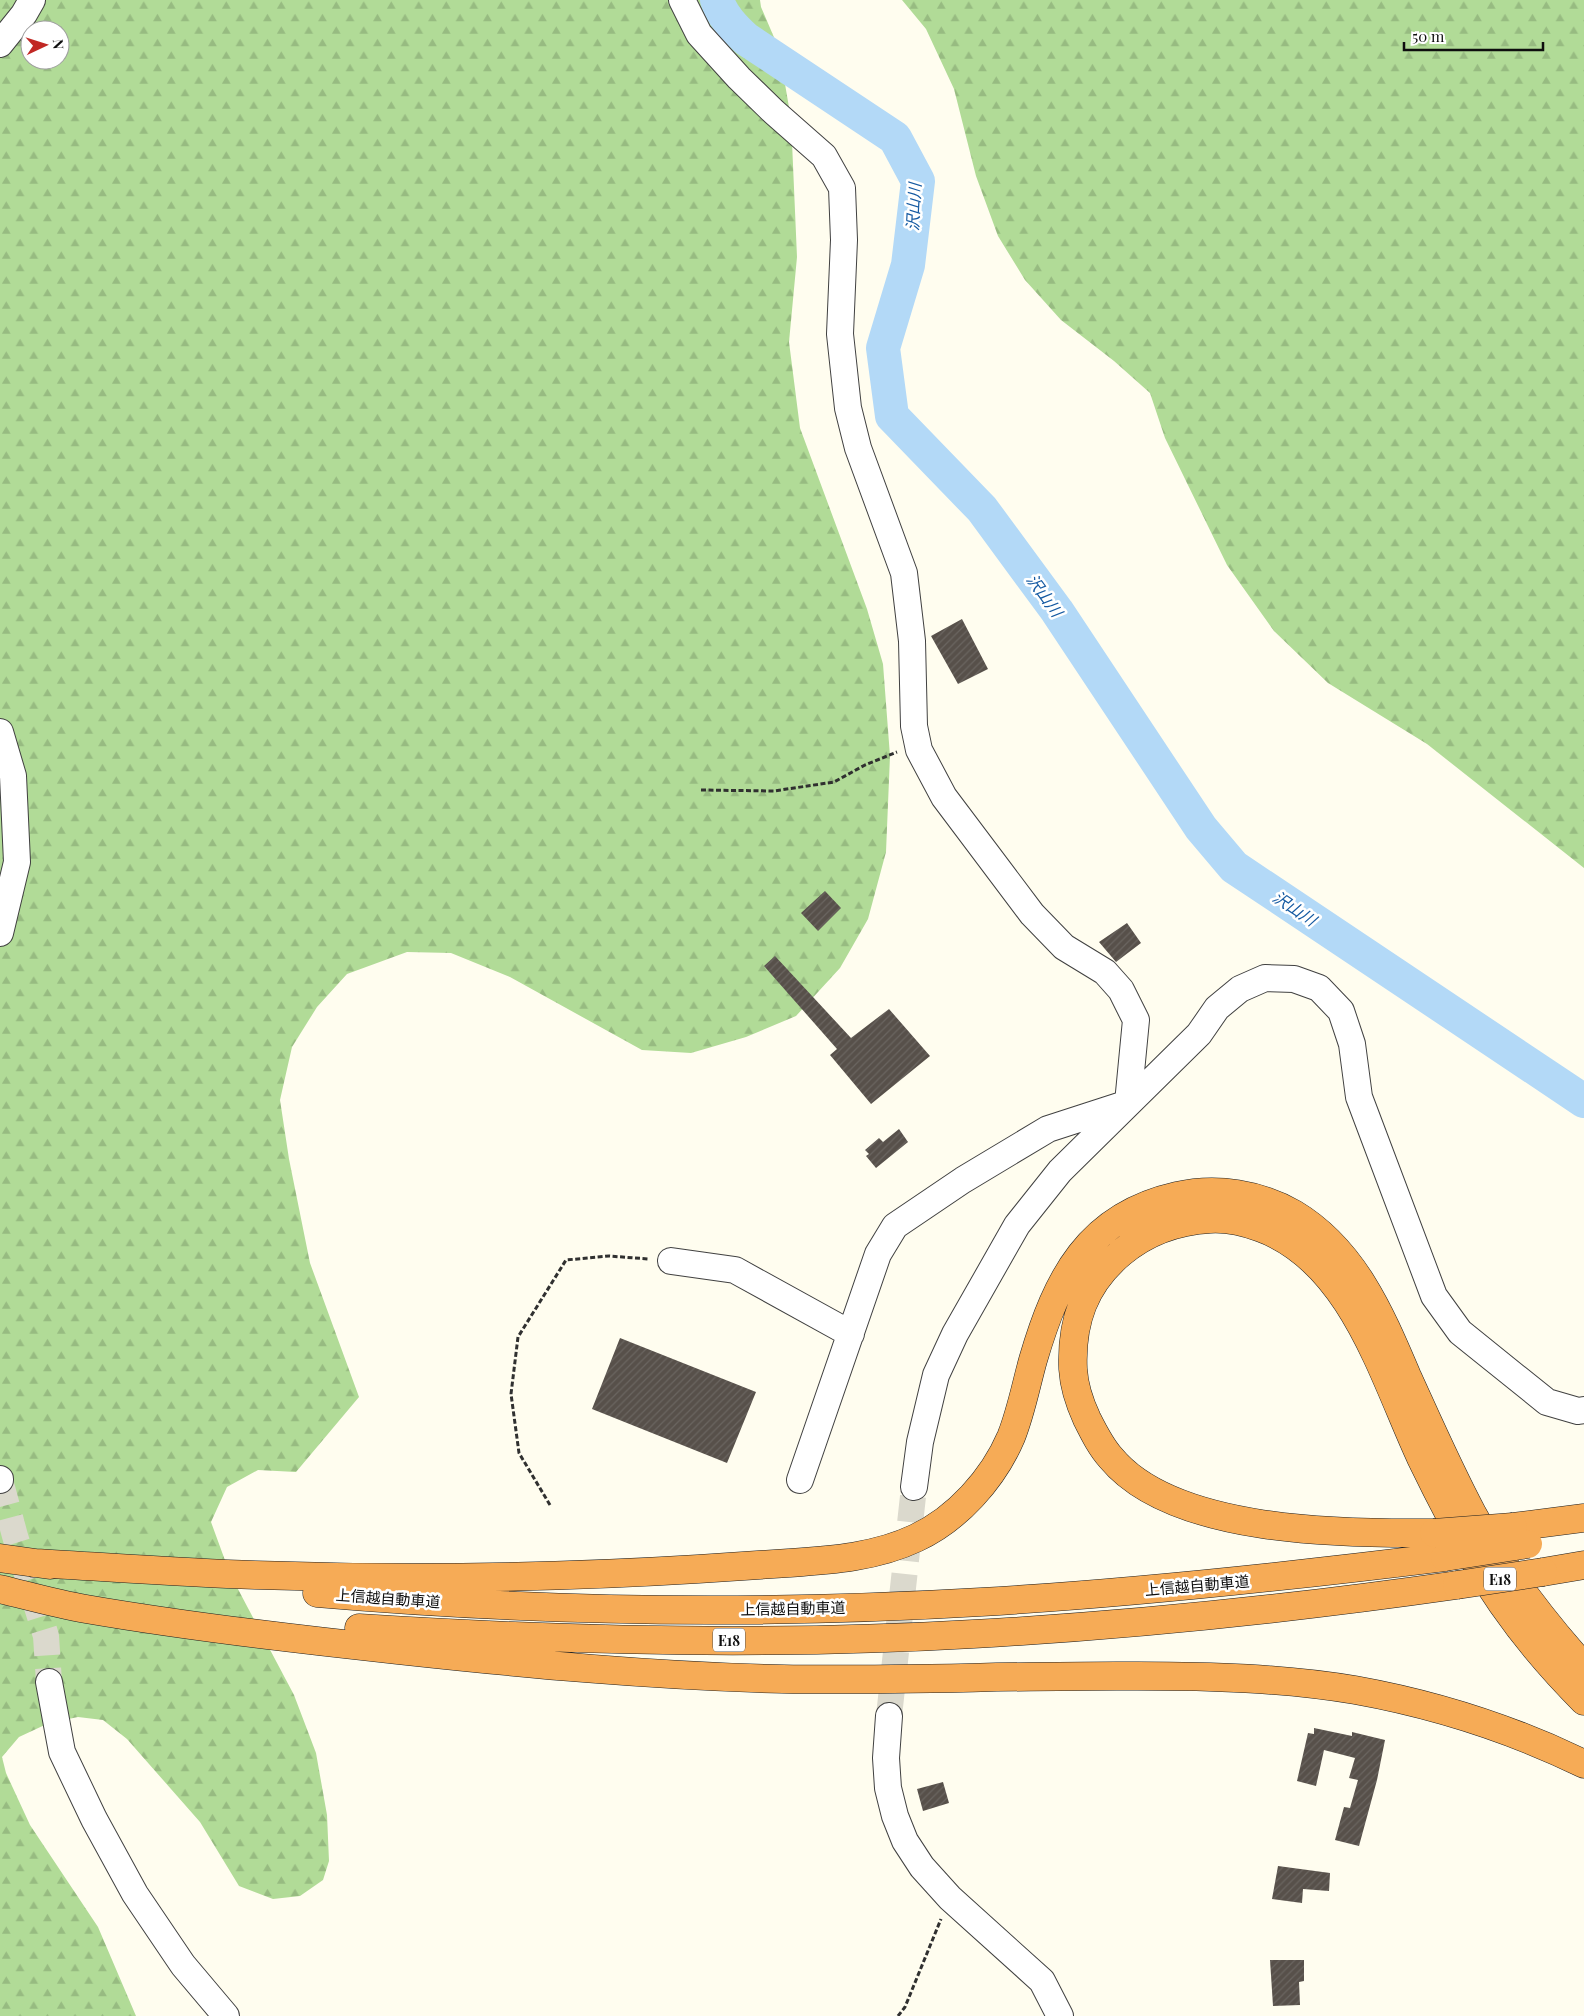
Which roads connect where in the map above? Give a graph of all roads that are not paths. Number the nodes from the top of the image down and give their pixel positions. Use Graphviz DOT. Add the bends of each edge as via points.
graph roads {
  1 [pos="32,0"];
  2 [pos="682,0"];
  3 [pos="0,44"];
  4 [pos="0,732"];
  5 [pos="0,932"];
  6 [pos="1128,1103"];
  7 [pos="671,1261"];
  8 [pos="851,1334"];
  9 [pos="1584,1410"];
  10 [pos="800,1480"];
  11 [pos="914,1486"];
  12 [pos="1584,1518"];
  13 [pos="1584,1534"];
  14 [pos="1521,1535"];
  15 [pos="1439,1545"];
  16 [pos="0,1558"];
  17 [pos="34,1563"];
  18 [pos="1584,1565"];
  19 [pos="0,1589"];
  20 [pos="1584,1667"];
  21 [pos="50,1682"];
  22 [pos="1584,1701"];
  23 [pos="890,1716"];
  24 [pos="1584,1764"];
  25 [pos="226,2016"];
  26 [pos="1060,2016"];
  1 -- 3 [label="street"];
  2 -- 6 [label="street" via="699,34 738,78 824,156 842,188 844,240 840,334 848,408 858,448 904,574 912,641 914,726 919,750 944,797 1032,914 1064,947 1105,972 1121,990 1136,1020"];
  4 -- 5 [label="street" via="13,776 17,862"];
  6 -- 8 [label="street" via="1048,1129 895,1226 878,1254"];
  6 -- 9 [label="street" via="1199,1034 1217,1008 1240,989 1265,978 1294,978 1319,988 1341,1011 1352,1044 1359,1097 1434,1296 1460,1332 1547,1402"];
  6 -- 11 [label="street" via="1060,1171 1017,1225 955,1334 936,1375 927,1406"];
  7 -- 8 [label="street" via="735,1270"];
  8 -- 10 [label="street"];
  12 -- 14 [label="highway"];
  13 -- 14 [label="highway, 上信越自動車道 / E18"];
  14 -- 15 [label="highway, 上信越自動車道 / E18, bridge"];
  15 -- 17 [label="highway, 上信越自動車道 / E18" via="1230,1583 980,1602 735,1609 475,1604 359,1597"];
  15 -- 22 [label="highway" via="1235,1520 1163,1496 1112,1460 1094,1434 1081,1406 1073,1374 1072,1342 1079,1313 1091,1287 1109,1263 1134,1242 1161,1228 1189,1220 1218,1219 1245,1223 1271,1232 1295,1246 1321,1269 1347,1302 1368,1338 1422,1459 1474,1560 1536,1648"];
  16 -- 17 [label="highway, 上信越自動車道 / E18"];
  17 -- 20 [label="highway" via="255,1575 488,1577 739,1567 845,1559 886,1550 919,1537 946,1519 993,1471 1011,1437 1034,1357 1061,1284 1092,1242 1123,1216 1151,1203 1183,1194 1243,1194 1297,1216 1348,1261 1388,1331 1473,1514 1526,1597"];
  18 -- 19 [label="highway, 上信越自動車道 / E18, bridge" via="1293,1607 1095,1626 960,1634 732,1640 600,1640 359,1628 135,1607"];
  19 -- 24 [label="highway" via="84,1608 222,1629 466,1658 629,1672 855,1680 1174,1676 1299,1683 1354,1690 1463,1716"];
  21 -- 25 [label="street" via="62,1752 94,1819 135,1894 183,1965"];
  23 -- 26 [label="street" via="886,1758 888,1788 905,1842 950,1898 1042,1981"];
}
